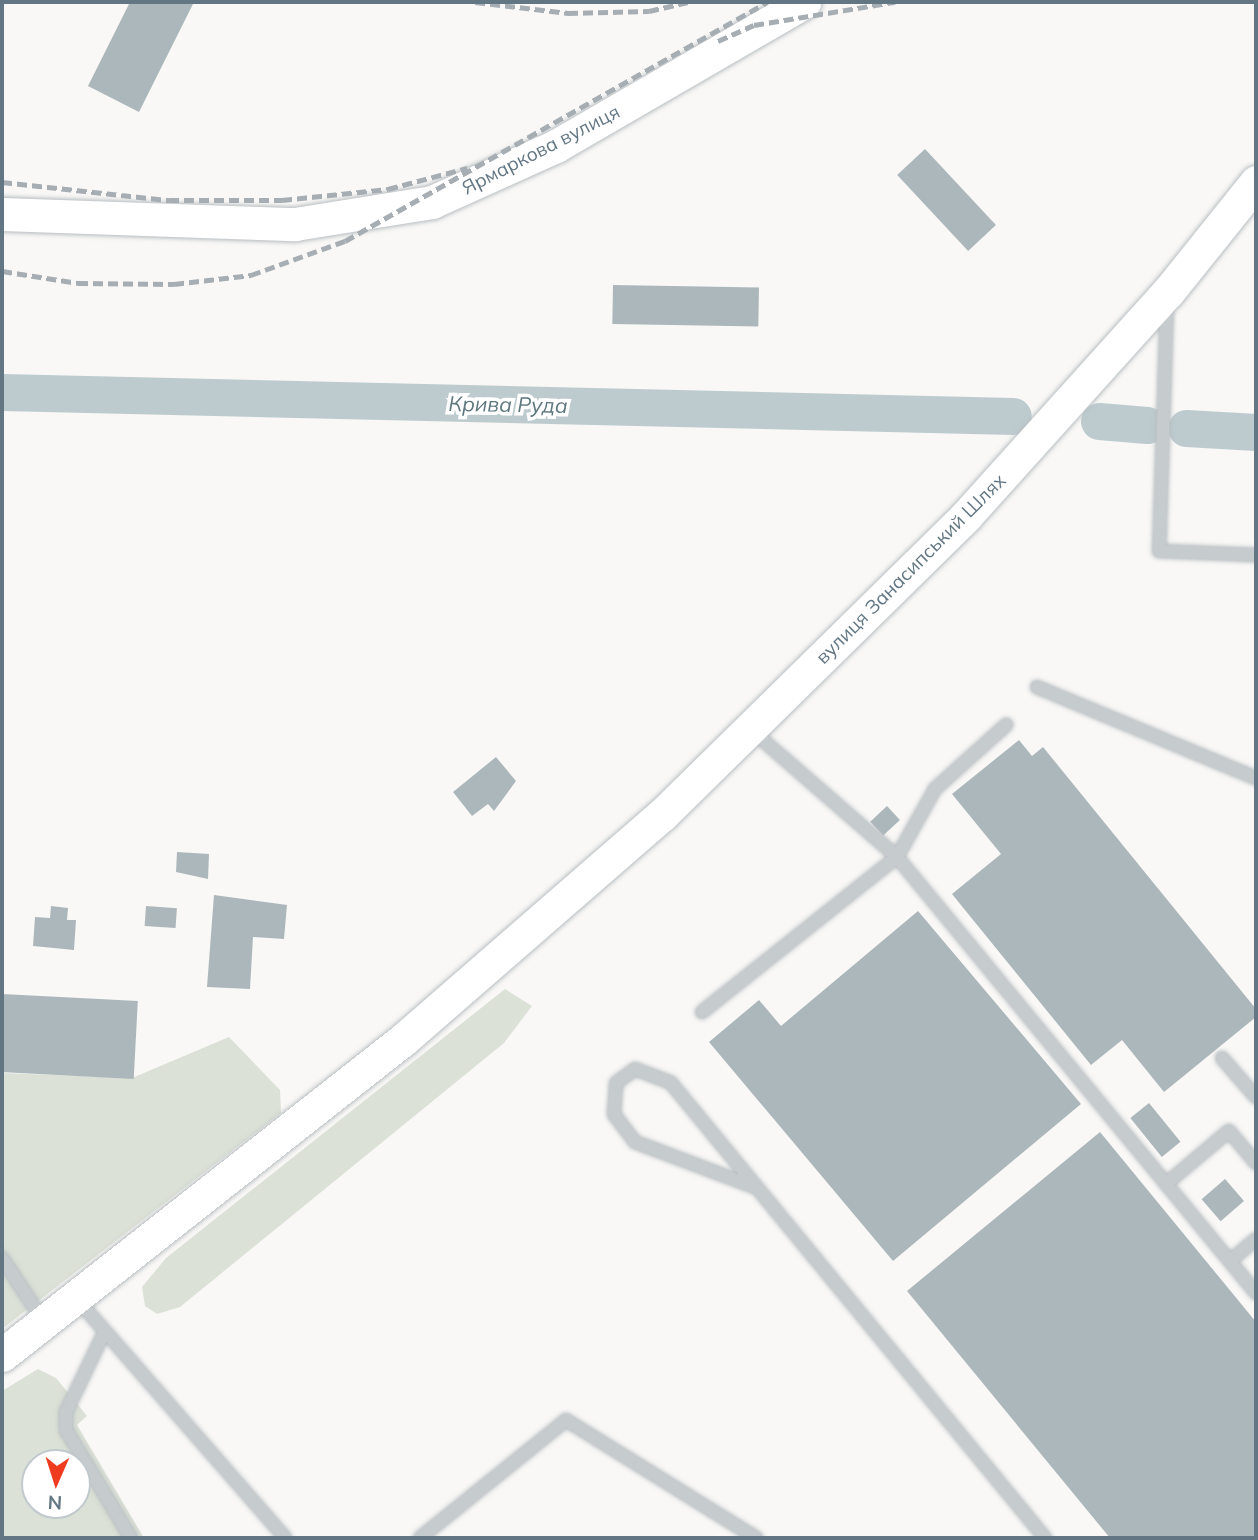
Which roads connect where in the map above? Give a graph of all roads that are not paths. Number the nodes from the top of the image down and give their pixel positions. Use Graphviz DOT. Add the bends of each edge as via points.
graph roads {
  1 [pos="804,2"];
  2 [pos="1256,182"];
  3 [pos="2,214"];
  4 [pos="1168,292"];
  5 [pos="1256,555"];
  6 [pos="1037,687"];
  7 [pos="1006,725"];
  8 [pos="750,729"];
  9 [pos="1256,778"];
  10 [pos="897,857"];
  11 [pos="702,1012"];
  12 [pos="1222,1058"];
  13 [pos="1256,1097"];
  14 [pos="1256,1163"];
  15 [pos="1166,1184"];
  16 [pos="757,1188"];
  17 [pos="1256,1239"];
  18 [pos="2,1258"];
  19 [pos="1230,1261"];
  20 [pos="1256,1293"];
  21 [pos="76,1298"];
  22 [pos="44,1322"];
  23 [pos="104,1333"];
  24 [pos="2,1355"];
  25 [pos="131,1538"];
  26 [pos="285,1538"];
  27 [pos="420,1538"];
  28 [pos="756,1538"];
  29 [pos="1045,1538"];
  1 -- 3 [label="main road, Ярмаркова вулиця" via="556,146 480,185 423,204 295,225"];
  2 -- 4 [label="main road, вулиця Занасипський Шлях"];
  4 -- 5 [label="lane" via="1159,551"];
  4 -- 8 [label="main road, вулиця Занасипський Шлях" via="966,516"];
  6 -- 9 [label="lane"];
  7 -- 10 [label="lane" via="935,789"];
  8 -- 10 [label="lane"];
  8 -- 21 [label="main road, вулиця Занасипський Шлях" via="537,927 274,1144"];
  10 -- 11 [label="lane"];
  10 -- 15 [label="lane"];
  12 -- 13 [label="lane"];
  14 -- 15 [label="lane" via="1229,1130"];
  15 -- 19 [label="lane"];
  16 -- 16 [label="lane" via="671,1083 635,1069 616,1083 614,1114 635,1142"];
  16 -- 29 [label="lane"];
  17 -- 19 [label="lane"];
  18 -- 22 [label="lane"];
  19 -- 20 [label="lane"];
  21 -- 22 [label="main road, вулиця Занасипський Шлях"];
  21 -- 23 [label="lane"];
  22 -- 24 [label="main road, вулиця Занасипський Шлях"];
  23 -- 25 [label="lane" via="66,1412 66,1430"];
  23 -- 26 [label="lane"];
  27 -- 28 [label="lane" via="566,1420"];
}
